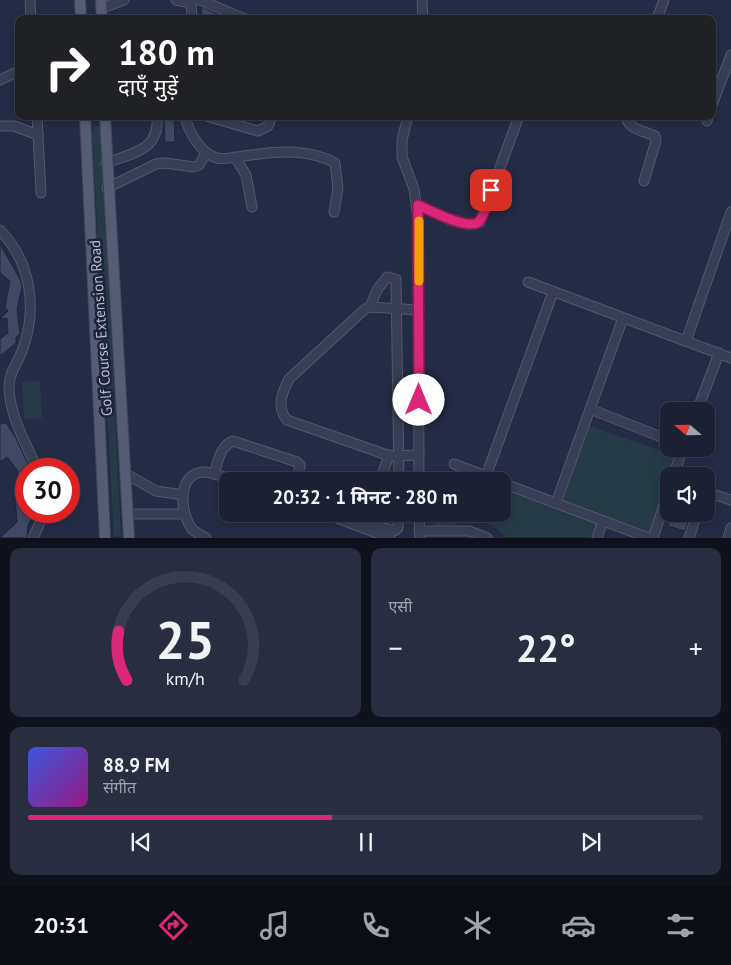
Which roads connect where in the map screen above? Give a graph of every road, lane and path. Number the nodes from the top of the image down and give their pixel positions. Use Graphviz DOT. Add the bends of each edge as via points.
graph roads {
  1 [pos="30,0"];
  2 [pos="80,0"];
  3 [pos="124,0"];
  4 [pos="176,0"];
  5 [pos="422,0"];
  6 [pos="664,0"];
  7 [pos="194,1"];
  8 [pos="102,9"];
  9 [pos="31,15"];
  10 [pos="81,15"];
  11 [pos="192,15"];
  12 [pos="234,15"];
  13 [pos="423,15"];
  14 [pos="658,15"];
  15 [pos="731,54"];
  16 [pos="15,73"];
  17 [pos="0,80"];
  18 [pos="716,94"];
  19 [pos="37,120"];
  20 [pos="85,120"];
  21 [pos="104,120"];
  22 [pos="157,120"];
  23 [pos="186,120"];
  24 [pos="220,120"];
  25 [pos="270,120"];
  26 [pos="407,120"];
  27 [pos="518,120"];
  28 [pos="626,120"];
  29 [pos="0,126"];
  30 [pos="38,135"];
  31 [pos="206,153"];
  32 [pos="235,157"];
  33 [pos="106,163"];
  34 [pos="644,181"];
  35 [pos="107,188"];
  36 [pos="41,193"];
  37 [pos="418,205"];
  38 [pos="252,207"];
  39 [pos="334,212"];
  40 [pos="731,212"];
  41 [pos="0,230"];
  42 [pos="528,282"];
  43 [pos="554,292"];
  44 [pos="370,307"];
  45 [pos="398,308"];
  46 [pos="419,310"];
  47 [pos="623,318"];
  48 [pos="686,341"];
  49 [pos="719,353"];
  50 [pos="731,358"];
  51 [pos="4,385"];
  52 [pos="700,402"];
  53 [pos="590,409"];
  54 [pos="660,436"];
  55 [pos="388,455"];
  56 [pos="419,455"];
  57 [pos="399,456"];
  58 [pos="32,458"];
  59 [pos="454,464"];
  60 [pos="299,472"];
  61 [pos="383,472"];
  62 [pos="399,472"];
  63 [pos="419,472"];
  64 [pos="475,472"];
  65 [pos="487,472"];
  66 [pos="126,474"];
  67 [pos="214,474"];
  68 [pos="219,476"];
  69 [pos="511,486"];
  70 [pos="183,495"];
  71 [pos="715,495"];
  72 [pos="731,500"];
  73 [pos="556,503"];
  74 [pos="128,514"];
  75 [pos="185,514"];
  76 [pos="660,514"];
  77 [pos="603,521"];
  78 [pos="346,522"];
  79 [pos="367,522"];
  80 [pos="399,522"];
  81 [pos="694,522"];
  82 [pos="40,523"];
  83 [pos="731,528"];
  84 [pos="419,534"];
  85 [pos="468,534"];
  86 [pos="33,538"];
  87 [pos="105,538"];
  88 [pos="129,538"];
  89 [pos="206,538"];
  90 [pos="390,538"];
  91 [pos="487,538"];
  92 [pos="597,538"];
  93 [pos="651,538"];
  94 [pos="689,538"];
  95 [pos="728,538"];
  1 -- 9 [label="street"];
  2 -- 10 [label="main road"];
  3 -- 8 [label="street"];
  4 -- 7 [label="street"];
  5 -- 13 [label="street"];
  6 -- 14 [label="street"];
  7 -- 11 [label="street"];
  7 -- 12 [label="street"];
  15 -- 18 [label="street"];
  16 -- 17 [label="street"];
  19 -- 30 [label="street"];
  20 -- 87 [label="main road, Golf Course Extension Road"];
  21 -- 33 [label="main road, Golf Course Extension Road"];
  22 -- 33 [label="street" via="154,139 148,146"];
  23 -- 31 [label="street"];
  24 -- 25 [label="street" via="258,131 268,126"];
  26 -- 37 [label="street" via="402,157"];
  27 -- 37 [label="street" via="480,222 463,224"];
  28 -- 34 [label="street" via="631,126 654,136 656,141"];
  29 -- 30 [label="street" via="14,126"];
  30 -- 36 [label="street"];
  31 -- 32 [label="street" via="215,158"];
  31 -- 35 [label="street" via="194,167 156,164"];
  32 -- 38 [label="street" via="246,175"];
  32 -- 39 [label="street" via="303,152 335,163 338,188"];
  33 -- 35 [label="main road, Golf Course Extension Road"];
  35 -- 66 [label="main road, Golf Course Extension Road"];
  37 -- 46 [label="street"];
  40 -- 48 [label="street"];
  41 -- 51 [label="street" via="24,266 30,311 26,337"];
  42 -- 43 [label="street"];
  43 -- 47 [label="street"];
  43 -- 65 [label="street"];
  44 -- 45 [label="street"];
  44 -- 45 [label="street" via="377,290 388,277 397,281"];
  44 -- 55 [label="street" via="289,379 281,394 282,414 286,420"];
  45 -- 46 [label="street"];
  45 -- 57 [label="street"];
  46 -- 56 [label="street"];
  47 -- 48 [label="street"];
  47 -- 53 [label="street"];
  48 -- 49 [label="street"];
  49 -- 50 [label="street"];
  49 -- 52 [label="street"];
  51 -- 58 [label="street"];
  53 -- 54 [label="street"];
  53 -- 73 [label="street"];
  55 -- 57 [label="street"];
  55 -- 61 [label="street"];
  56 -- 57 [label="street"];
  56 -- 63 [label="street"];
  57 -- 62 [label="street"];
  59 -- 64 [label="street"];
  60 -- 67 [label="street" via="297,462 233,441 221,453"];
  66 -- 70 [label="street" via="156,491"];
  66 -- 74 [label="main road, Golf Course Extension Road"];
  67 -- 68 [label="street"];
  67 -- 70 [label="street" via="203,472 192,477 185,483"];
  69 -- 73 [label="street"];
  70 -- 75 [label="street"];
  71 -- 72 [label="street"];
  73 -- 77 [label="street"];
  74 -- 75 [label="street"];
  74 -- 88 [label="main road, Golf Course Extension Road"];
  75 -- 89 [label="street" via="192,530"];
  76 -- 93 [label="street"];
  77 -- 92 [label="street"];
  77 -- 93 [label="street"];
  78 -- 90 [label="street"];
  79 -- 80 [label="street" via="394,531"];
  81 -- 94 [label="street"];
  82 -- 86 [label="street"];
  83 -- 95 [label="street"];
  84 -- 85 [label="street"];
  85 -- 91 [label="street"];
}
